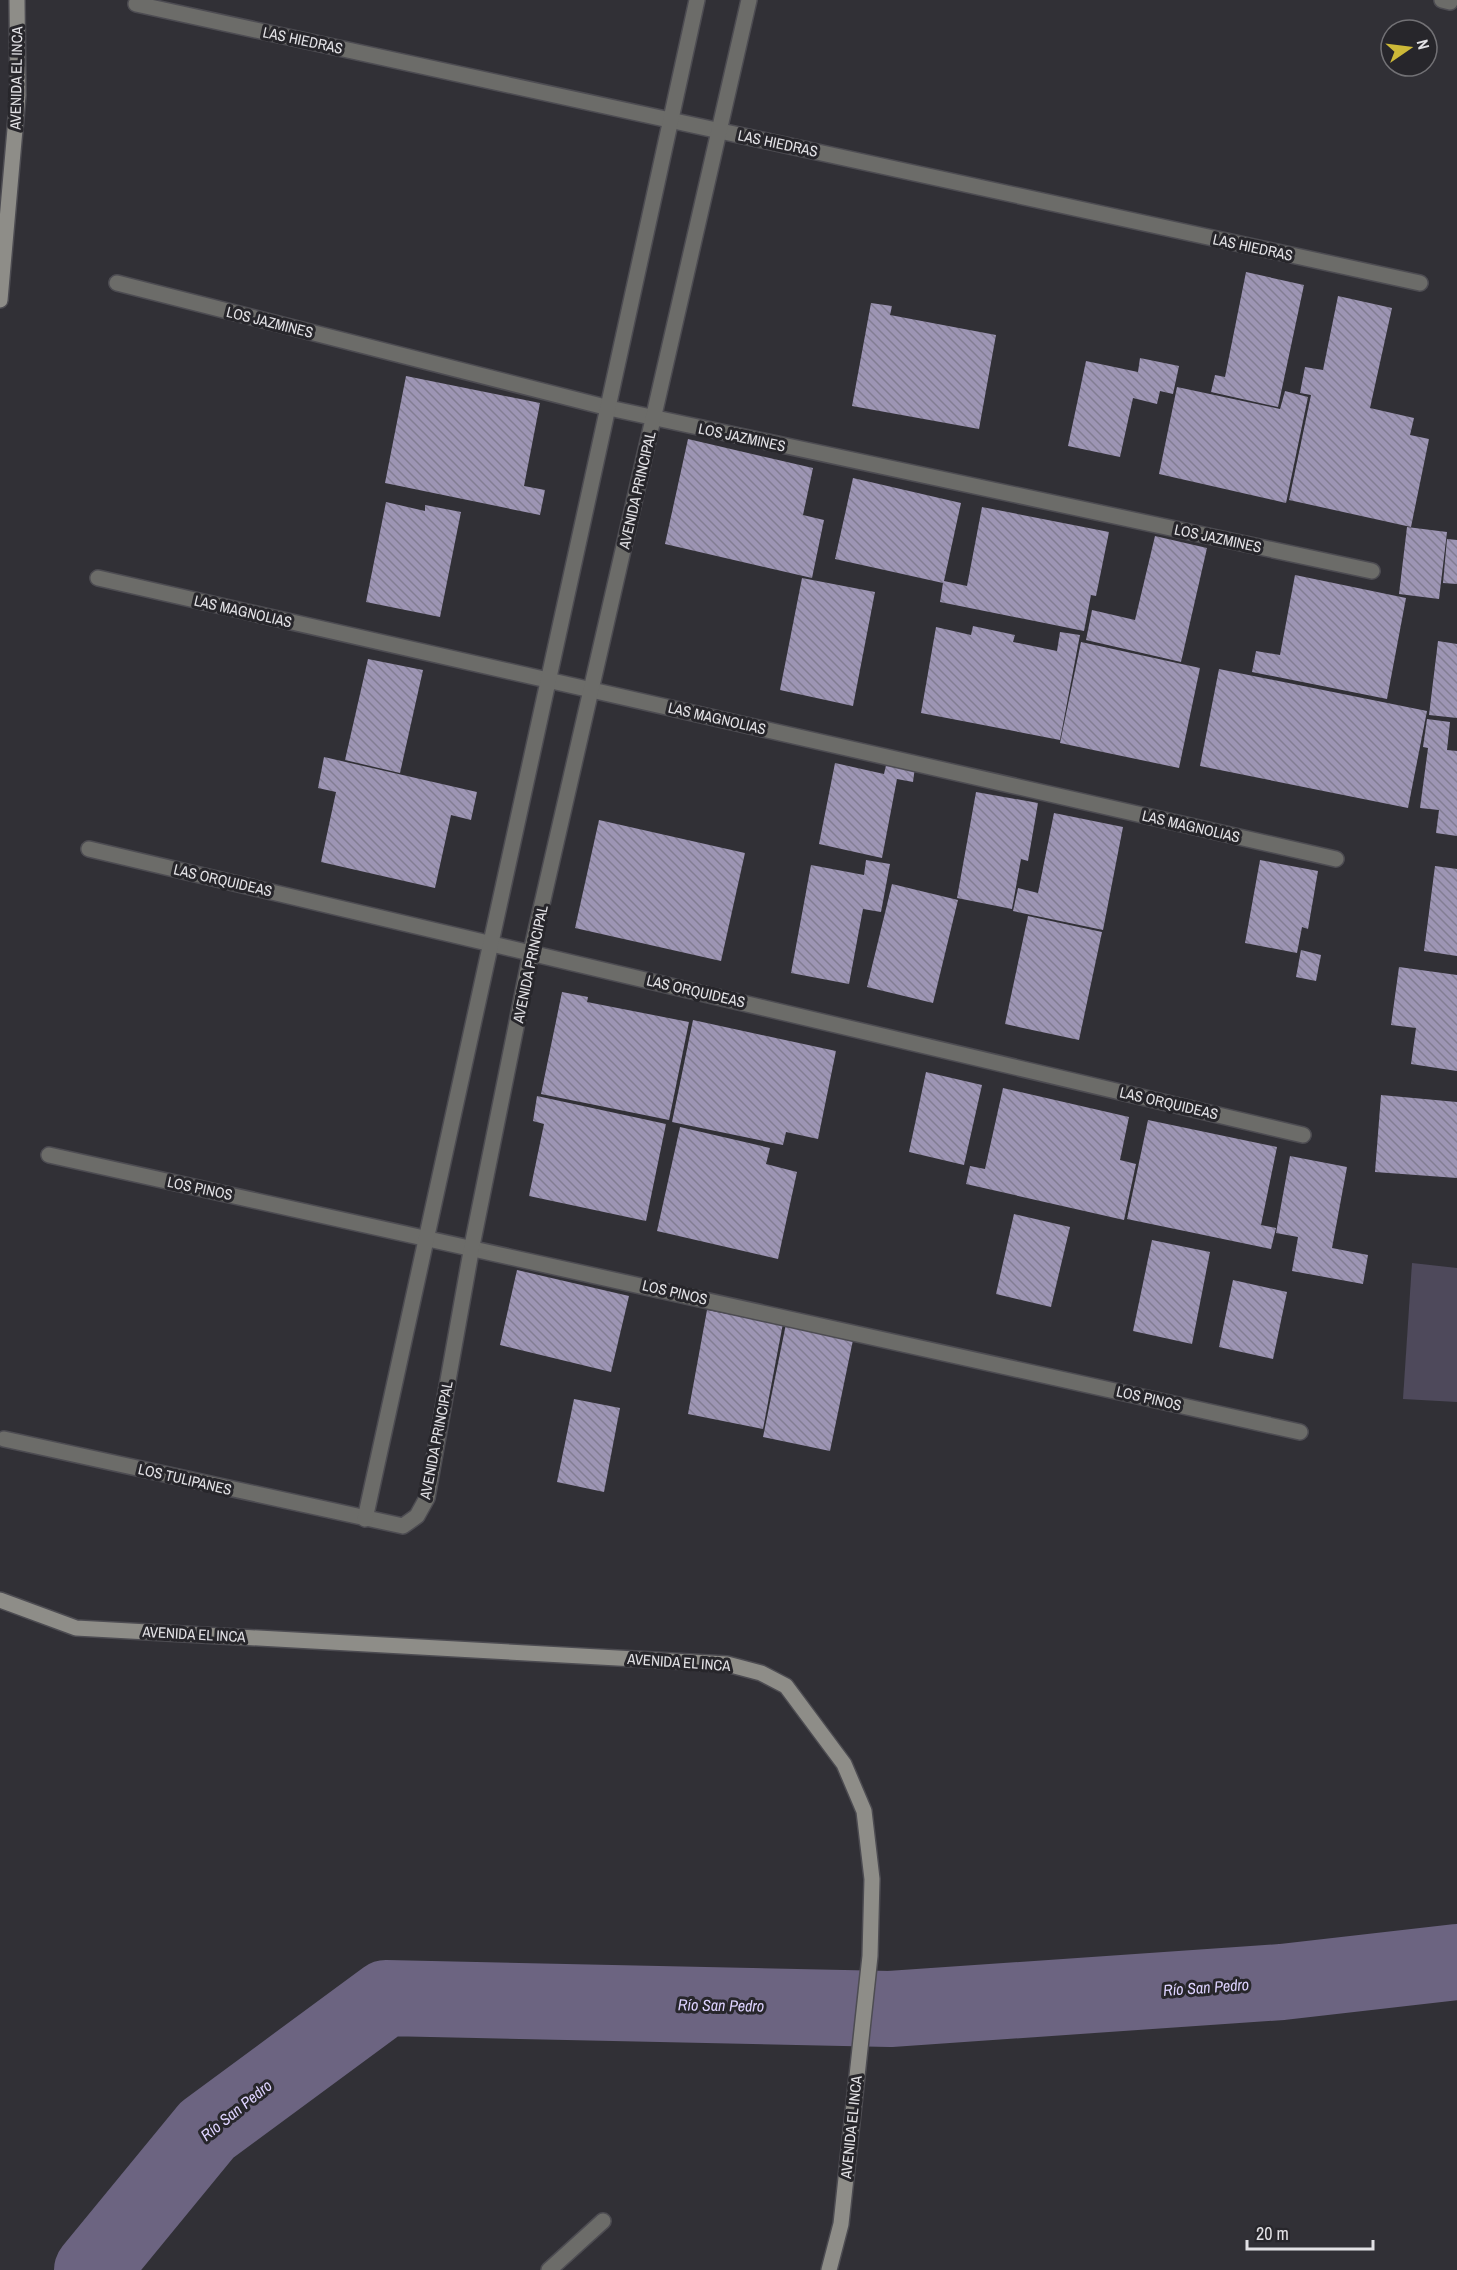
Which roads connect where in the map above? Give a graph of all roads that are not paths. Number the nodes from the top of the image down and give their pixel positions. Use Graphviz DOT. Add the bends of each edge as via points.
graph roads {
  1 [pos="17,0"];
  2 [pos="698,0"];
  3 [pos="749,0"];
  4 [pos="136,4"];
  5 [pos="671,121"];
  6 [pos="719,130"];
  7 [pos="117,283"];
  8 [pos="1420,283"];
  9 [pos="0,300"];
  10 [pos="609,408"];
  11 [pos="654,418"];
  12 [pos="1372,571"];
  13 [pos="98,578"];
  14 [pos="549,680"];
  15 [pos="591,689"];
  16 [pos="89,849"];
  17 [pos="1336,858"];
  18 [pos="491,943"];
  19 [pos="531,952"];
  20 [pos="1303,1135"];
  21 [pos="49,1155"];
  22 [pos="427,1239"];
  23 [pos="472,1246"];
  24 [pos="1300,1432"];
  25 [pos="4,1439"];
  26 [pos="365,1520"];
  27 [pos="0,1600"];
  28 [pos="603,2221"];
  29 [pos="549,2270"];
  30 [pos="830,2270"];
  1 -- 9 [label="street, AVENIDA EL INCA" via="18,95"];
  2 -- 5 [label="street"];
  3 -- 6 [label="street, AVENIDA PRINCIPAL"];
  4 -- 5 [label="street, LAS HIEDRAS"];
  5 -- 6 [label="street, LAS HIEDRAS"];
  5 -- 10 [label="street"];
  6 -- 8 [label="street, LAS HIEDRAS"];
  6 -- 11 [label="street, AVENIDA PRINCIPAL"];
  7 -- 10 [label="street, LOS JAZMINES"];
  10 -- 11 [label="street, LOS JAZMINES"];
  10 -- 14 [label="street"];
  11 -- 12 [label="street, LOS JAZMINES"];
  11 -- 15 [label="street, AVENIDA PRINCIPAL"];
  13 -- 14 [label="street, LAS MAGNOLIAS"];
  14 -- 15 [label="street, LAS MAGNOLIAS"];
  14 -- 18 [label="street"];
  15 -- 17 [label="street, LAS MAGNOLIAS"];
  15 -- 19 [label="street, AVENIDA PRINCIPAL"];
  16 -- 18 [label="street, LAS ORQUIDEAS"];
  18 -- 19 [label="street, LAS ORQUIDEAS"];
  18 -- 22 [label="street"];
  19 -- 20 [label="street, LAS ORQUIDEAS"];
  19 -- 23 [label="street, AVENIDA PRINCIPAL"];
  21 -- 22 [label="street, LOS PINOS"];
  22 -- 23 [label="street, LOS PINOS"];
  22 -- 26 [label="street"];
  23 -- 24 [label="street, LOS PINOS"];
  23 -- 26 [label="street, AVENIDA PRINCIPAL" via="427,1498 417,1516 403,1526"];
  25 -- 26 [label="street, LOS TULIPANES"];
  27 -- 30 [label="street, AVENIDA EL INCA" via="76,1628 727,1664 761,1673 786,1686 844,1764 864,1811 872,1879 870,1956 841,2224"];
  28 -- 29 [label="street"];
}
